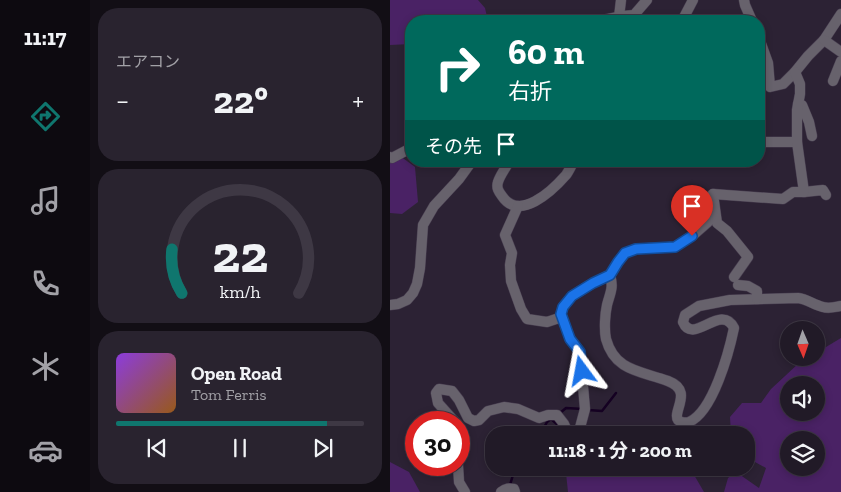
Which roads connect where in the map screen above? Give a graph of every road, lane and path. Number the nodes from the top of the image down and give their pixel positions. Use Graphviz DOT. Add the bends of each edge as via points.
graph roads {
  1 [pos="621,0"];
  2 [pos="647,0"];
  3 [pos="693,0"];
  4 [pos="744,0"];
  5 [pos="841,14"];
  6 [pos="619,15"];
  7 [pos="637,15"];
  8 [pos="685,15"];
  9 [pos="749,15"];
  10 [pos="824,40"];
  11 [pos="841,52"];
  12 [pos="765,55"];
  13 [pos="841,61"];
  14 [pos="795,72"];
  15 [pos="833,81"];
  16 [pos="765,87"];
  17 [pos="770,87"];
  18 [pos="798,104"];
  19 [pos="812,136"];
  20 [pos="765,142"];
  21 [pos="797,142"];
  22 [pos="405,151"];
  23 [pos="390,157"];
  24 [pos="468,167"];
  25 [pos="506,167"];
  26 [pos="571,167"];
  27 [pos="804,192"];
  28 [pos="712,194"];
  29 [pos="733,195"];
  30 [pos="826,195"];
  31 [pos="726,204"];
  32 [pos="518,206"];
  33 [pos="610,275"];
  34 [pos="757,299"];
  35 [pos="390,305"];
  36 [pos="841,306"];
  37 [pos="562,317"];
  38 [pos="445,411"];
  39 [pos="464,411"];
  40 [pos="470,419"];
  41 [pos="565,426"];
  42 [pos="580,426"];
  43 [pos="458,476"];
  44 [pos="465,492"];
  45 [pos="501,492"];
  46 [pos="515,492"];
  1 -- 6 [label="street"];
  2 -- 7 [label="street"];
  3 -- 8 [label="street"];
  4 -- 9 [label="street"];
  5 -- 10 [label="street"];
  10 -- 11 [label="street"];
  10 -- 14 [label="street"];
  12 -- 17 [label="street"];
  13 -- 15 [label="street"];
  14 -- 17 [label="street" via="782,84"];
  14 -- 18 [label="street" via="800,84"];
  16 -- 17 [label="street"];
  18 -- 19 [label="street" via="802,105"];
  18 -- 21 [label="street"];
  20 -- 21 [label="street"];
  21 -- 27 [label="street"];
  22 -- 23 [label="street"];
  24 -- 35 [label="street" via="434,206 423,225 420,268 412,293 407,300"];
  25 -- 32 [label="street" via="497,190 505,202"];
  26 -- 32 [label="street" via="550,190 528,206"];
  27 -- 29 [label="street" via="792,192 783,199"];
  27 -- 30 [label="street" via="823,190"];
  28 -- 29 [label="street"];
  28 -- 33 [label="street" via="707,200 708,222 692,236 675,247 636,249 625,253"];
  28 -- 34 [label="street" via="717,223 748,257 736,281 758,291"];
  29 -- 31 [label="street" via="728,197"];
  32 -- 37 [label="street" via="505,236 512,253 511,281 521,308 527,319 547,322"];
  33 -- 34 [label="street" via="613,284 605,316 610,348 618,361 630,369 677,386 681,402 678,420 687,423 695,419 710,400 734,328 727,320 720,320 689,330 683,322 685,315 699,306"];
  33 -- 37 [label="street" via="572,296 563,307"];
  34 -- 36 [label="street" via="798,298 823,307"];
  37 -- 42 [label="street" via="570,339 580,352 585,409"];
  38 -- 39 [label="street" via="438,403 438,390 452,391"];
  40 -- 41 [label="street" via="479,420 488,411 504,407 539,418 557,415"];
  43 -- 44 [label="street"];
  45 -- 46 [label="street" via="509,488"];
}
